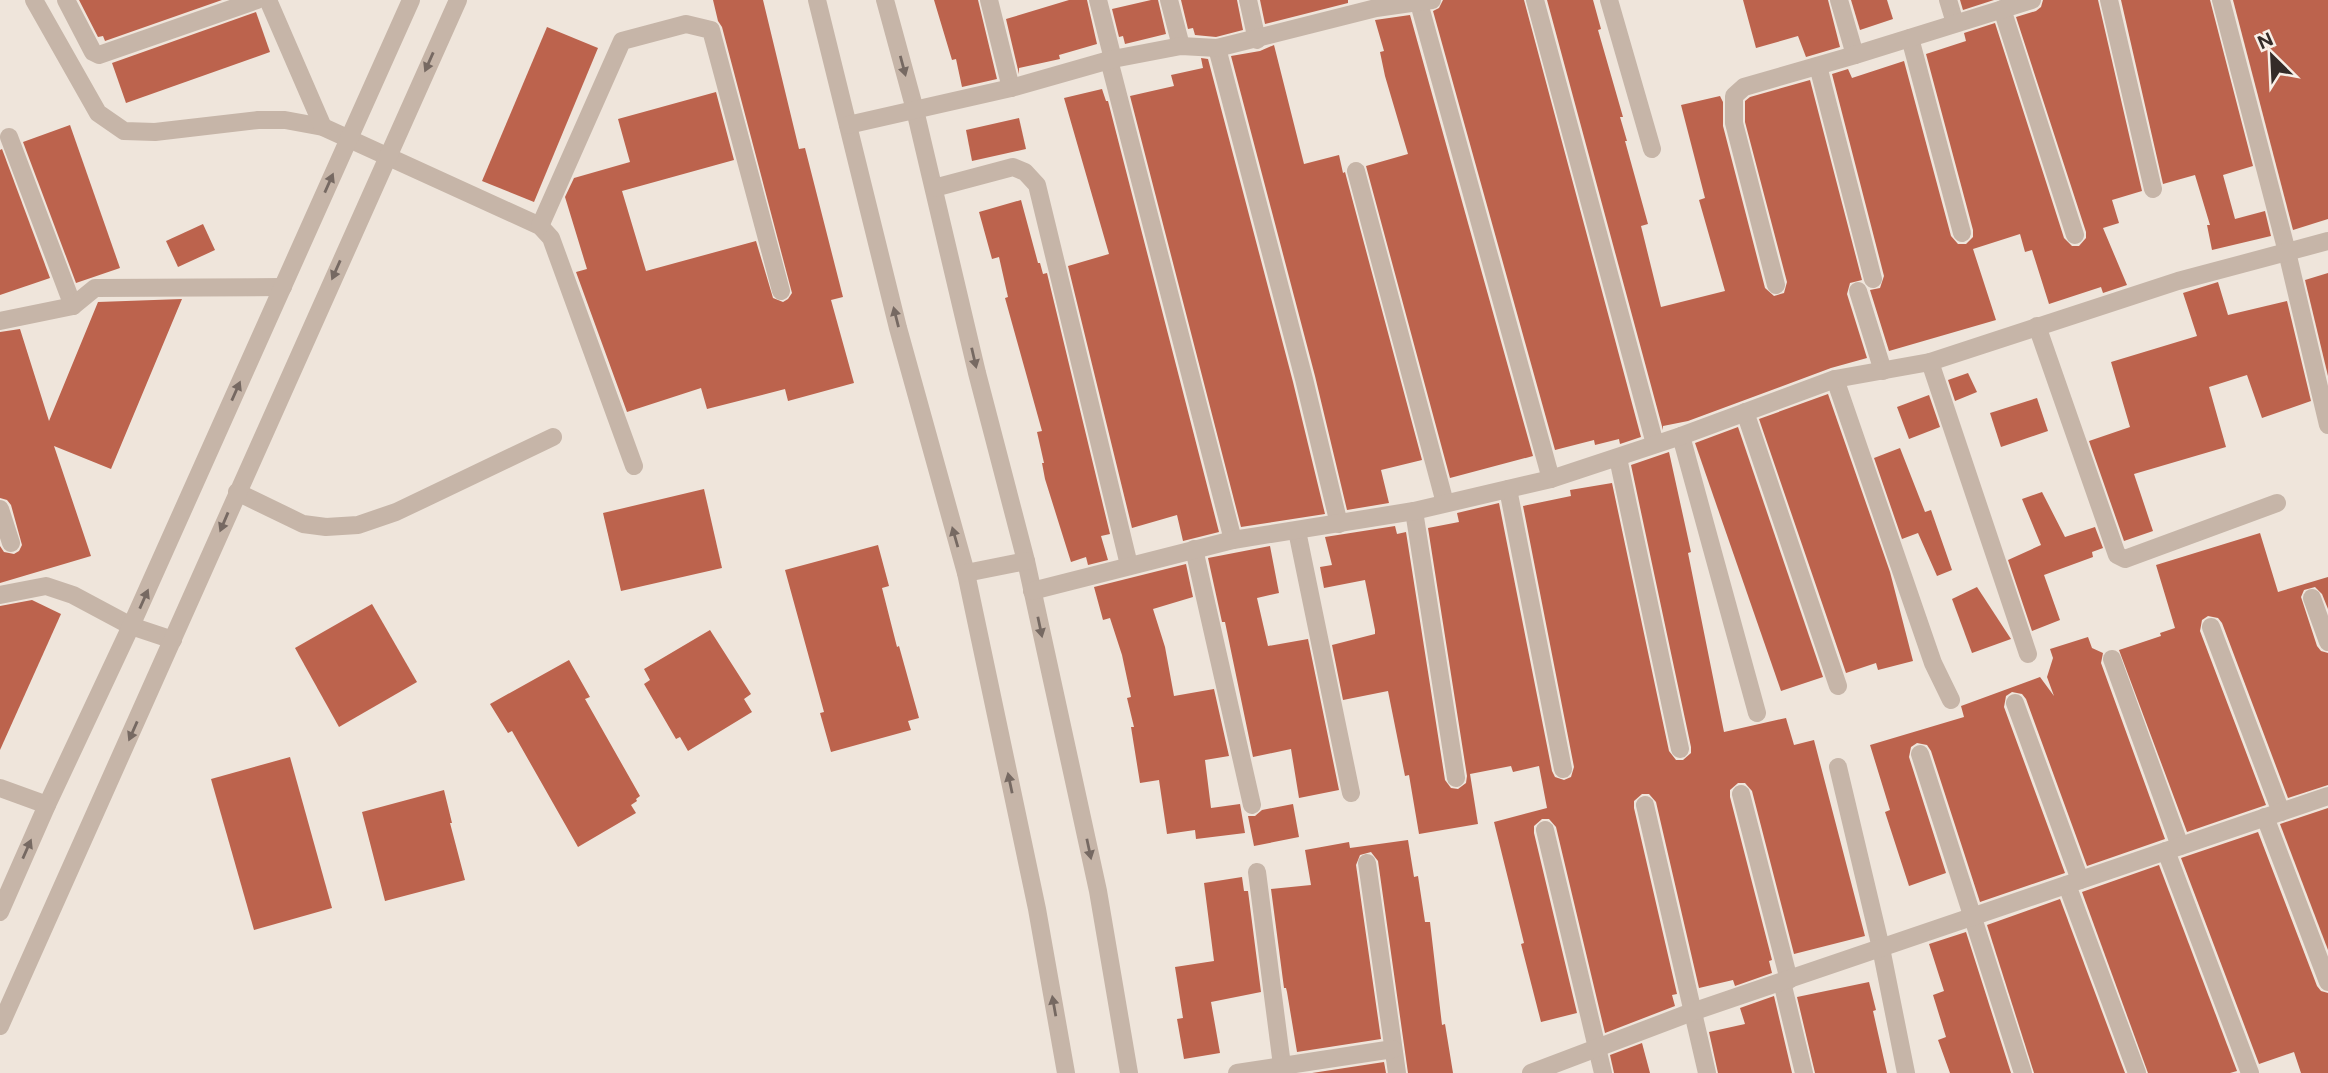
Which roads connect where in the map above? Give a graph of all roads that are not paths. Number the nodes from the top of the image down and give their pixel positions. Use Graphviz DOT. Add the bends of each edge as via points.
graph roads {
  1 [pos="34,0"];
  2 [pos="66,0"];
  3 [pos="257,0"];
  4 [pos="268,0"];
  5 [pos="411,0"];
  6 [pos="458,0"];
  7 [pos="817,0"];
  8 [pos="885,0"];
  9 [pos="989,0"];
  10 [pos="1098,0"];
  11 [pos="1169,0"];
  12 [pos="1248,0"];
  13 [pos="1535,0"];
  14 [pos="1609,0"];
  15 [pos="1839,0"];
  16 [pos="1948,0"];
  17 [pos="2032,0"];
  18 [pos="2109,0"];
  19 [pos="2221,0"];
  20 [pos="1426,2"];
  21 [pos="1375,4"];
  22 [pos="2002,9"];
  23 [pos="1955,23"];
  24 [pos="1910,38"];
  25 [pos="1257,40"];
  26 [pos="1181,46"];
  27 [pos="1217,48"];
  28 [pos="1855,55"];
  29 [pos="1111,60"];
  30 [pos="1818,65"];
  31 [pos="1011,88"];
  32 [pos="915,110"];
  33 [pos="848,125"];
  34 [pos="323,127"];
  35 [pos="9,137"];
  36 [pos="348,140"];
  37 [pos="1652,149"];
  38 [pos="386,157"];
  39 [pos="1356,171"];
  40 [pos="934,188"];
  41 [pos="2153,189"];
  42 [pos="540,226"];
  43 [pos="1962,233"];
  44 [pos="2075,235"];
  45 [pos="2328,241"];
  46 [pos="2287,252"];
  47 [pos="1873,279"];
  48 [pos="1776,285"];
  49 [pos="283,287"];
  50 [pos="781,291"];
  51 [pos="1857,291"];
  52 [pos="73,306"];
  53 [pos="0,321"];
  54 [pos="2037,326"];
  55 [pos="1930,362"];
  56 [pos="1883,371"];
  57 [pos="1835,379"];
  58 [pos="1745,412"];
  59 [pos="2328,425"];
  60 [pos="1681,436"];
  61 [pos="553,437"];
  62 [pos="1655,444"];
  63 [pos="1618,458"];
  64 [pos="634,466"];
  65 [pos="1551,479"];
  66 [pos="1508,489"];
  67 [pos="237,492"];
  68 [pos="1445,503"];
  69 [pos="2277,503"];
  70 [pos="0,509"];
  71 [pos="1413,511"];
  72 [pos="1339,524"];
  73 [pos="1297,531"];
  74 [pos="1233,540"];
  75 [pos="11,543"];
  76 [pos="1194,549"];
  77 [pos="1026,561"];
  78 [pos="1129,565"];
  79 [pos="966,573"];
  80 [pos="1032,591"];
  81 [pos="0,595"];
  82 [pos="2312,598"];
  83 [pos="131,626"];
  84 [pos="2211,627"];
  85 [pos="173,640"];
  86 [pos="2328,642"];
  87 [pos="2028,654"];
  88 [pos="2112,659"];
  89 [pos="1838,686"];
  90 [pos="1951,700"];
  91 [pos="2015,703"];
  92 [pos="1757,713"];
  93 [pos="1680,749"];
  94 [pos="1920,754"];
  95 [pos="1838,767"];
  96 [pos="1563,769"];
  97 [pos="1456,778"];
  98 [pos="0,788"];
  99 [pos="1351,793"];
  100 [pos="1741,794"];
  101 [pos="2328,796"];
  102 [pos="47,805"];
  103 [pos="1252,805"];
  104 [pos="1645,805"];
  105 [pos="2273,814"];
  106 [pos="1545,830"];
  107 [pos="2173,848"];
  108 [pos="1367,863"];
  109 [pos="1257,872"];
  110 [pos="2073,883"];
  111 [pos="0,912"];
  112 [pos="1974,916"];
  113 [pos="1881,948"];
  114 [pos="1785,981"];
  115 [pos="2328,982"];
  116 [pos="1692,1012"];
  117 [pos="0,1026"];
  118 [pos="1598,1048"];
  119 [pos="1393,1049"];
  120 [pos="1283,1069"];
  121 [pos="1066,1073"];
  122 [pos="1129,1073"];
  123 [pos="1237,1073"];
  124 [pos="1397,1073"];
  125 [pos="1531,1073"];
  126 [pos="1603,1073"];
  127 [pos="1707,1073"];
  128 [pos="1804,1073"];
  129 [pos="1906,1073"];
  130 [pos="2023,1073"];
  131 [pos="2137,1073"];
  132 [pos="2250,1073"];
  1 -- 34 [label="street" via="98,113 124,131 155,132 258,120"];
  2 -- 3 [label="street" via="93,52 99,55"];
  4 -- 34 [label="street"];
  5 -- 36 [label="street"];
  6 -- 38 [label="street, one-way"];
  7 -- 33 [label="street"];
  8 -- 32 [label="street, one-way"];
  9 -- 31 [label="street"];
  10 -- 29 [label="street"];
  11 -- 26 [label="street"];
  12 -- 25 [label="street"];
  13 -- 62 [label="street"];
  14 -- 37 [label="street"];
  15 -- 28 [label="street"];
  16 -- 23 [label="street"];
  17 -- 22 [label="street"];
  18 -- 41 [label="street"];
  19 -- 46 [label="street"];
  20 -- 21 [label="street"];
  20 -- 65 [label="street"];
  21 -- 25 [label="street"];
  22 -- 23 [label="street"];
  22 -- 44 [label="street"];
  23 -- 24 [label="street"];
  24 -- 28 [label="street"];
  24 -- 43 [label="street"];
  25 -- 27 [label="street"];
  26 -- 27 [label="street"];
  26 -- 29 [label="street"];
  27 -- 72 [label="street"];
  28 -- 30 [label="street"];
  29 -- 31 [label="street"];
  29 -- 74 [label="street"];
  30 -- 47 [label="street"];
  30 -- 48 [label="street" via="1744,87 1734,96 1734,124"];
  31 -- 32 [label="street"];
  32 -- 33 [label="street"];
  32 -- 40 [label="street"];
  79 -- 33 [label="street, one-way"];
  34 -- 36 [label="street"];
  35 -- 52 [label="street"];
  36 -- 38 [label="street"];
  49 -- 36 [label="street, one-way"];
  38 -- 42 [label="street"];
  38 -- 67 [label="street, one-way"];
  39 -- 68 [label="street"];
  40 -- 77 [label="street, one-way"];
  40 -- 78 [label="street" via="1013,167 1037,185"];
  42 -- 50 [label="street" via="622,41 686,24 711,30"];
  42 -- 64 [label="street" via="551,238"];
  45 -- 46 [label="street"];
  46 -- 54 [label="street"];
  46 -- 59 [label="street"];
  49 -- 52 [label="street" via="95,288"];
  83 -- 49 [label="street, one-way"];
  51 -- 56 [label="street"];
  52 -- 53 [label="street"];
  54 -- 55 [label="street"];
  54 -- 69 [label="street" via="2120,558"];
  55 -- 56 [label="street"];
  55 -- 87 [label="street"];
  56 -- 57 [label="street"];
  57 -- 58 [label="street"];
  57 -- 90 [label="street" via="1933,663"];
  58 -- 60 [label="street"];
  58 -- 89 [label="street"];
  60 -- 62 [label="street"];
  60 -- 92 [label="street"];
  61 -- 67 [label="street" via="396,512 358,525 303,524"];
  62 -- 63 [label="street"];
  63 -- 65 [label="street"];
  63 -- 93 [label="street"];
  65 -- 66 [label="street"];
  66 -- 68 [label="street"];
  66 -- 96 [label="street"];
  67 -- 85 [label="street, one-way"];
  68 -- 71 [label="street"];
  70 -- 75 [label="street"];
  71 -- 72 [label="street"];
  71 -- 97 [label="street"];
  72 -- 73 [label="street"];
  73 -- 74 [label="street"];
  73 -- 99 [label="street"];
  74 -- 76 [label="street"];
  76 -- 78 [label="street"];
  76 -- 103 [label="street"];
  77 -- 79 [label="street"];
  77 -- 80 [label="street"];
  78 -- 80 [label="street"];
  121 -- 79 [label="street, one-way" via="1037,909"];
  80 -- 122 [label="street, one-way" via="1098,891"];
  81 -- 83 [label="street" via="46,586"];
  82 -- 86 [label="street"];
  83 -- 85 [label="street"];
  83 -- 102 [label="street"];
  84 -- 105 [label="street"];
  85 -- 117 [label="street, one-way"];
  88 -- 107 [label="street"];
  91 -- 110 [label="street"];
  94 -- 112 [label="street"];
  95 -- 113 [label="street"];
  98 -- 102 [label="street"];
  100 -- 114 [label="street"];
  101 -- 105 [label="street"];
  111 -- 102 [label="street, one-way"];
  104 -- 116 [label="street"];
  105 -- 107 [label="street"];
  105 -- 115 [label="street"];
  106 -- 118 [label="street"];
  107 -- 110 [label="street"];
  107 -- 132 [label="street"];
  108 -- 119 [label="street"];
  109 -- 120 [label="street"];
  110 -- 112 [label="street"];
  110 -- 131 [label="street"];
  112 -- 113 [label="street"];
  112 -- 130 [label="street"];
  113 -- 114 [label="street"];
  113 -- 129 [label="street"];
  114 -- 116 [label="street"];
  114 -- 128 [label="street"];
  116 -- 118 [label="street"];
  116 -- 127 [label="street"];
  118 -- 125 [label="street"];
  118 -- 126 [label="street"];
  119 -- 120 [label="street"];
  119 -- 124 [label="street"];
  120 -- 123 [label="street"];
}
